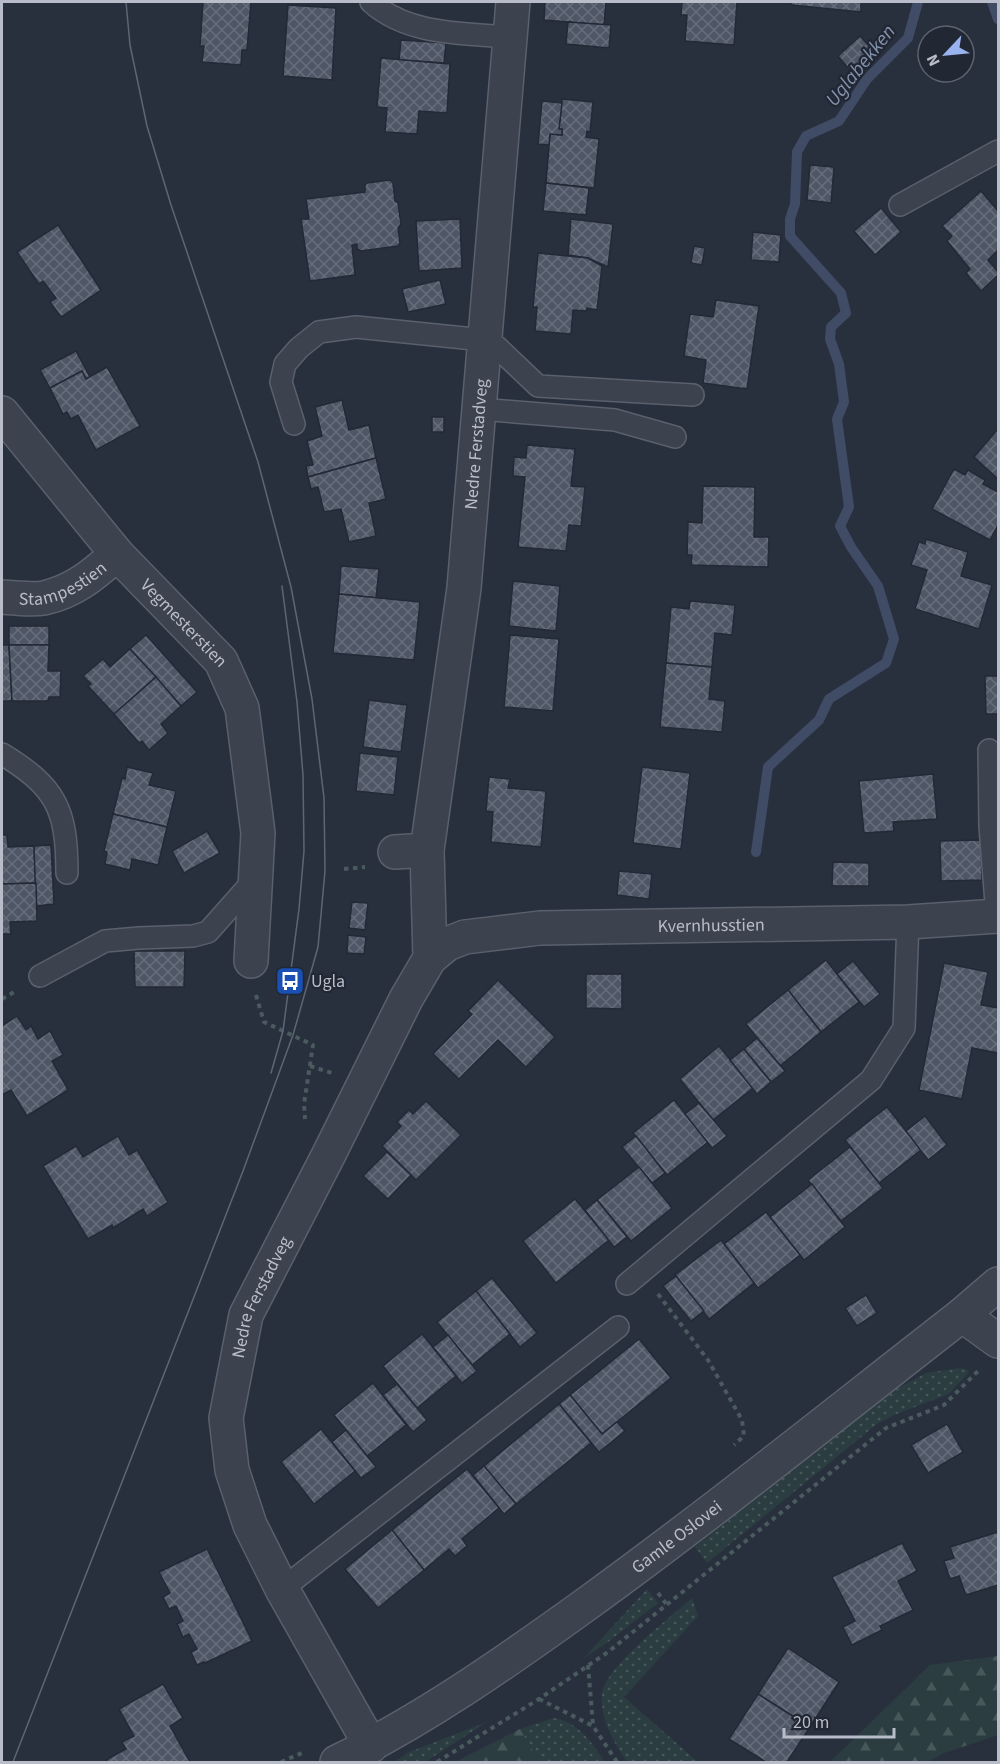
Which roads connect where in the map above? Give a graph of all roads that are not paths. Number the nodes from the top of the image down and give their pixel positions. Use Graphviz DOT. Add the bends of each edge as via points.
graph roads {
  1 [pos="371,2"];
  2 [pos="513,2"];
  3 [pos="509,38"];
  4 [pos="999,151"];
  5 [pos="900,205"];
  6 [pos="484,340"];
  7 [pos="693,394"];
  8 [pos="479,409"];
  9 [pos="2,413"];
  10 [pos="294,424"];
  11 [pos="675,436"];
  12 [pos="117,554"];
  13 [pos="2,597"];
  14 [pos="989,750"];
  15 [pos="2,754"];
  16 [pos="428,850"];
  17 [pos="395,852"];
  18 [pos="68,873"];
  19 [pos="255,879"];
  20 [pos="998,916"];
  21 [pos="908,922"];
  22 [pos="430,958"];
  23 [pos="251,961"];
  24 [pos="39,976"];
  25 [pos="634,1279"];
  26 [pos="999,1284"];
  27 [pos="962,1315"];
  28 [pos="618,1327"];
  29 [pos="999,1341"];
  30 [pos="282,1589"];
  31 [pos="371,1746"];
  32 [pos="337,1762"];
  1 -- 3 [label="lane" via="381,11 414,25"];
  2 -- 3 [label="street, Nedre Ferstadveg"];
  3 -- 6 [label="street, Nedre Ferstadveg"];
  4 -- 5 [label="lane"];
  6 -- 7 [label="lane" via="497,347 538,386"];
  6 -- 8 [label="street, Nedre Ferstadveg"];
  6 -- 10 [label="lane" via="356,327 319,332 285,364 280,382"];
  8 -- 11 [label="lane" via="615,420"];
  8 -- 16 [label="street, Nedre Ferstadveg" via="464,588"];
  9 -- 12 [label="street, Vegmesterstien"];
  12 -- 13 [label="street, Stampestien" via="89,579 66,591 43,598"];
  12 -- 19 [label="street, Vegmesterstien" via="221,661 231,682 242,708 258,833"];
  14 -- 20 [label="lane" via="990,826"];
  15 -- 18 [label="lane" via="33,775 56,803 67,842"];
  16 -- 17 [label="street"];
  16 -- 22 [label="street, Nedre Ferstadveg"];
  19 -- 23 [label="street, Vegmesterstien"];
  19 -- 24 [label="lane" via="208,932 105,941"];
  20 -- 21 [label="street, Kvernhusstien"];
  21 -- 22 [label="street, Kvernhusstien" via="540,928 465,937 447,944"];
  21 -- 25 [label="lane" via="904,1028 872,1080"];
  22 -- 30 [label="street, Nedre Ferstadveg" via="246,1315 226,1418 232,1470 250,1526"];
  26 -- 27 [label="street, Gamle Oslovei"];
  27 -- 29 [label="street"];
  27 -- 31 [label="street, Gamle Oslovei" via="639,1567 496,1669"];
  28 -- 30 [label="lane"];
  30 -- 31 [label="street, Nedre Ferstadveg"];
  31 -- 32 [label="street, Gamle Oslovei"];
}
